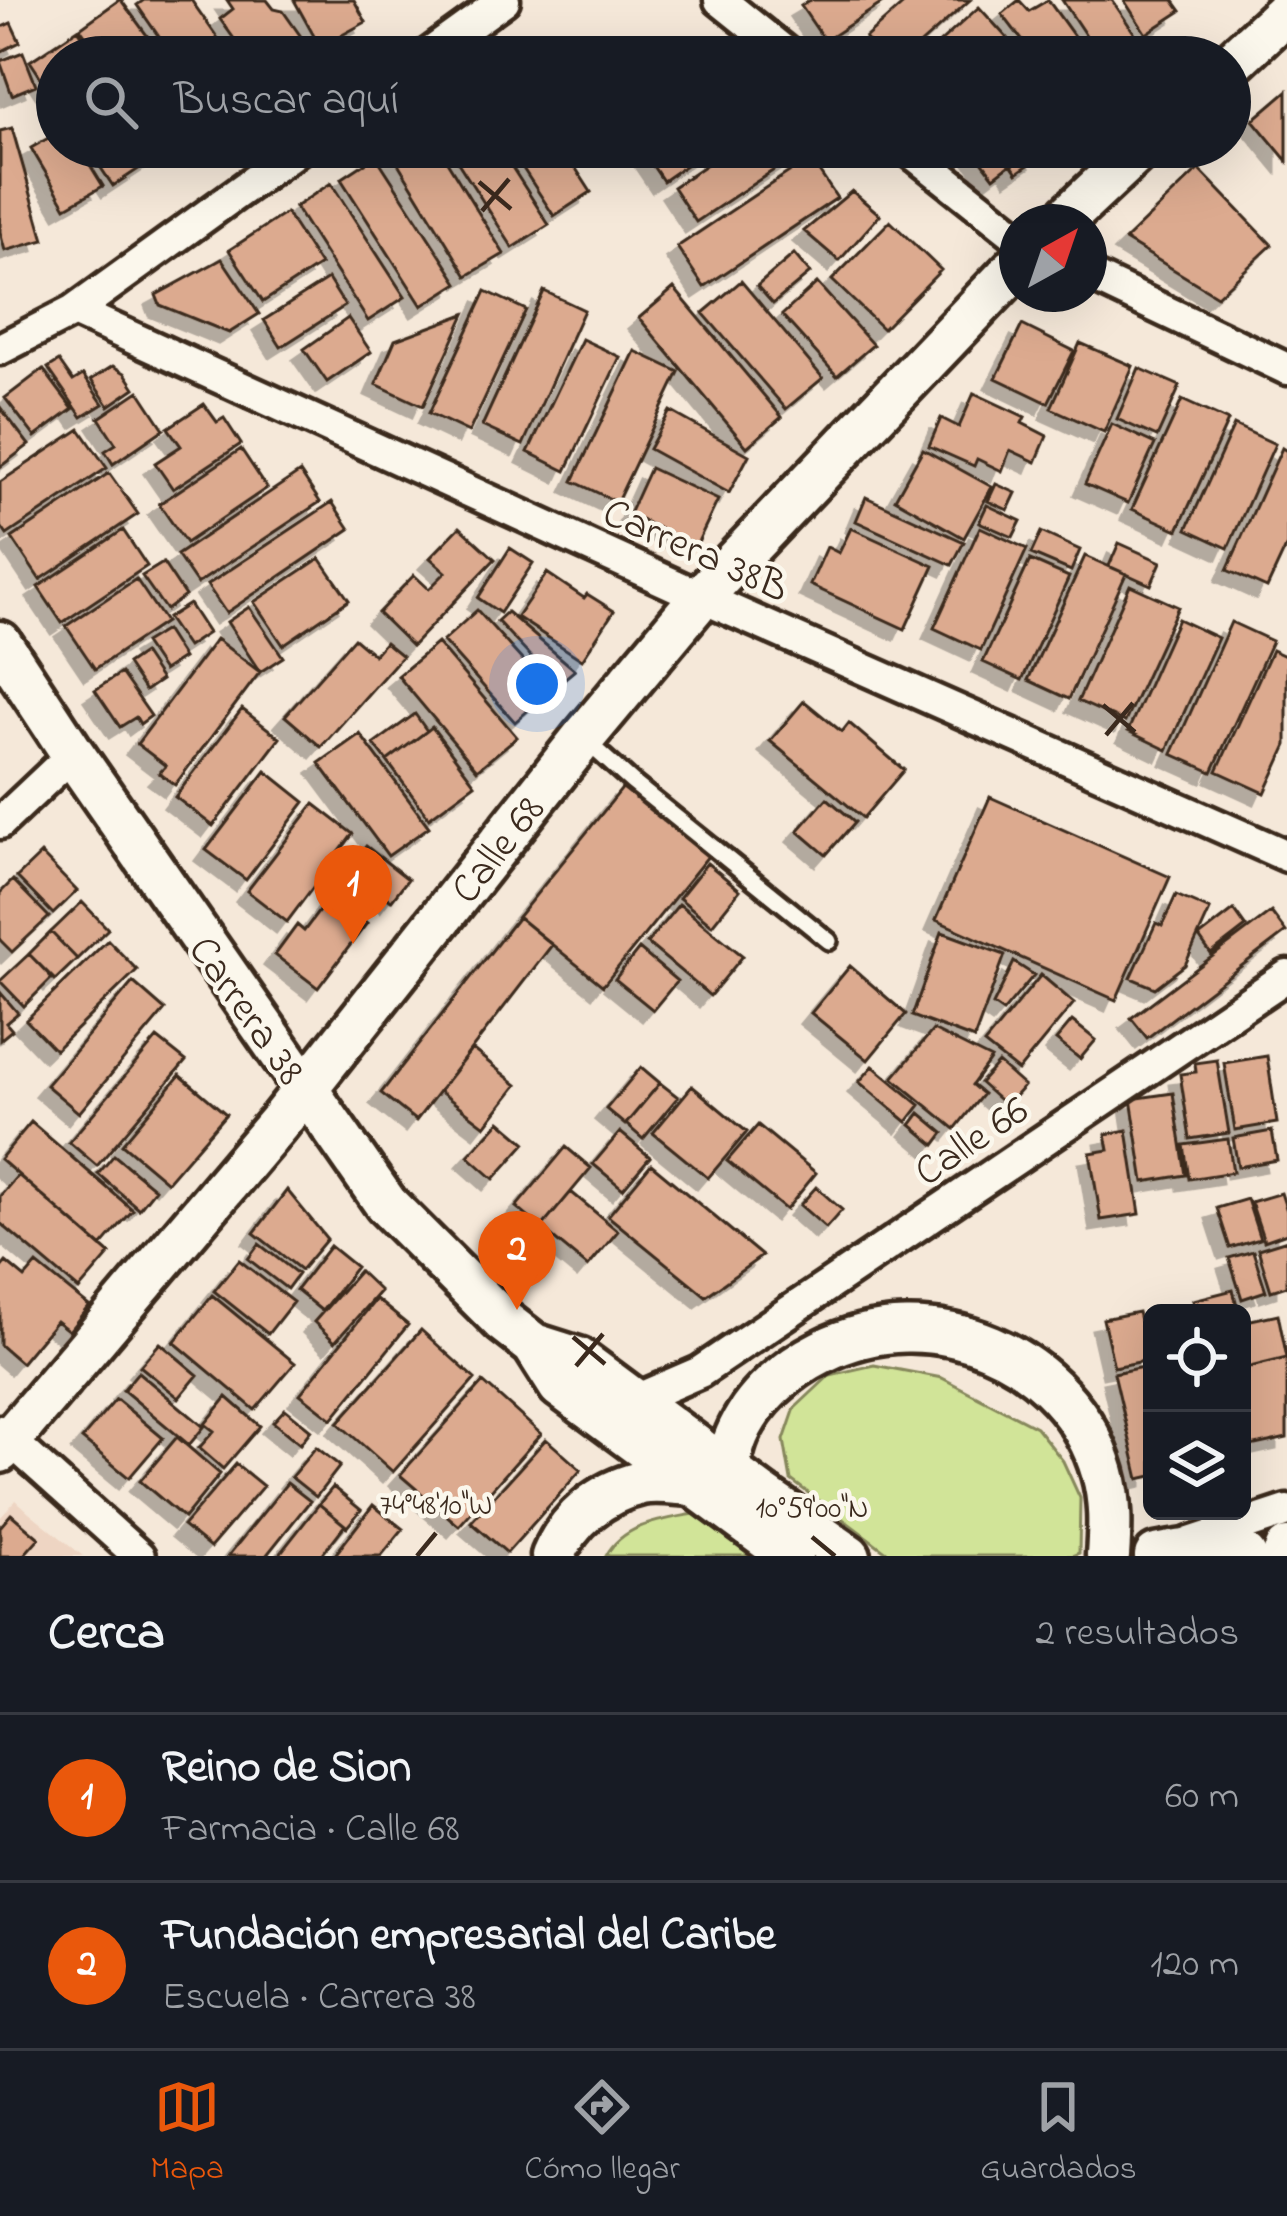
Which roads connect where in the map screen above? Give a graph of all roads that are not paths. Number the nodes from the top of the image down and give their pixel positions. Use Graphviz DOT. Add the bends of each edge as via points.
graph roads {
  1 [pos="504,0"];
  2 [pos="719,0"];
  3 [pos="1287,11"];
  4 [pos="454,36"];
  5 [pos="764,36"];
  6 [pos="1251,44"];
  7 [pos="272,168"];
  8 [pos="931,168"];
  9 [pos="1120,168"];
  10 [pos="1081,204"];
  11 [pos="999,222"];
  12 [pos="1107,284"];
  13 [pos="999,285"];
  14 [pos="74,311"];
  15 [pos="0,349"];
  16 [pos="1287,369"];
  17 [pos="701,597"];
  18 [pos="0,643"];
  19 [pos="583,738"];
  20 [pos="73,754"];
  21 [pos="0,823"];
  22 [pos="1287,856"];
  23 [pos="829,941"];
  24 [pos="1287,976"];
  25 [pos="304,1089"];
  26 [pos="534,1345"];
  27 [pos="649,1413"];
  28 [pos="3,1441"];
  29 [pos="709,1477"];
  30 [pos="751,1508"];
  31 [pos="1287,1511"];
  32 [pos="139,1556"];
  33 [pos="553,1556"];
  34 [pos="791,1556"];
  35 [pos="849,1556"];
  36 [pos="1108,1556"];
  37 [pos="1153,1556"];
  38 [pos="1245,1556"];
  1 -- 4 [label="street"];
  2 -- 5 [label="street"];
  3 -- 6 [label="main road"];
  7 -- 14 [label="street"];
  8 -- 11 [label="street"];
  9 -- 10 [label="main road"];
  12 -- 16 [label="street"];
  13 -- 17 [label="main road, Calle 68"];
  14 -- 15 [label="street"];
  14 -- 17 [label="street, Carrera 38B"];
  17 -- 19 [label="main road, Calle 68"];
  17 -- 22 [label="street, Carrera 38B"];
  18 -- 20 [label="main road, Carrera 38"];
  19 -- 23 [label="lane"];
  19 -- 25 [label="main road, Calle 68"];
  20 -- 21 [label="street"];
  20 -- 25 [label="main road, Carrera 38"];
  24 -- 27 [label="street, Calle 66"];
  25 -- 26 [label="main road, Carrera 38" via="386,1204"];
  25 -- 28 [label="main road, Calle 68"];
  26 -- 27 [label="main road, Carrera 38" via="578,1359"];
  26 -- 29 [label="main road, Carrera 38" via="560,1386"];
  27 -- 29 [label="main road, Carrera 38"];
  28 -- 32 [label="street"];
  29 -- 30 [label="main road, Carrera 38"];
  29 -- 33 [label="main road" via="643,1482 598,1499 563,1532"];
  29 -- 36 [label="main road" via="764,1395 799,1364 886,1330 933,1330 979,1340 1057,1392 1103,1473"];
  30 -- 34 [label="main road, Carrera 38"];
  30 -- 35 [label="main road, Carrera 38"];
  31 -- 37 [label="street"];
  37 -- 38 [label="main road"];
}
